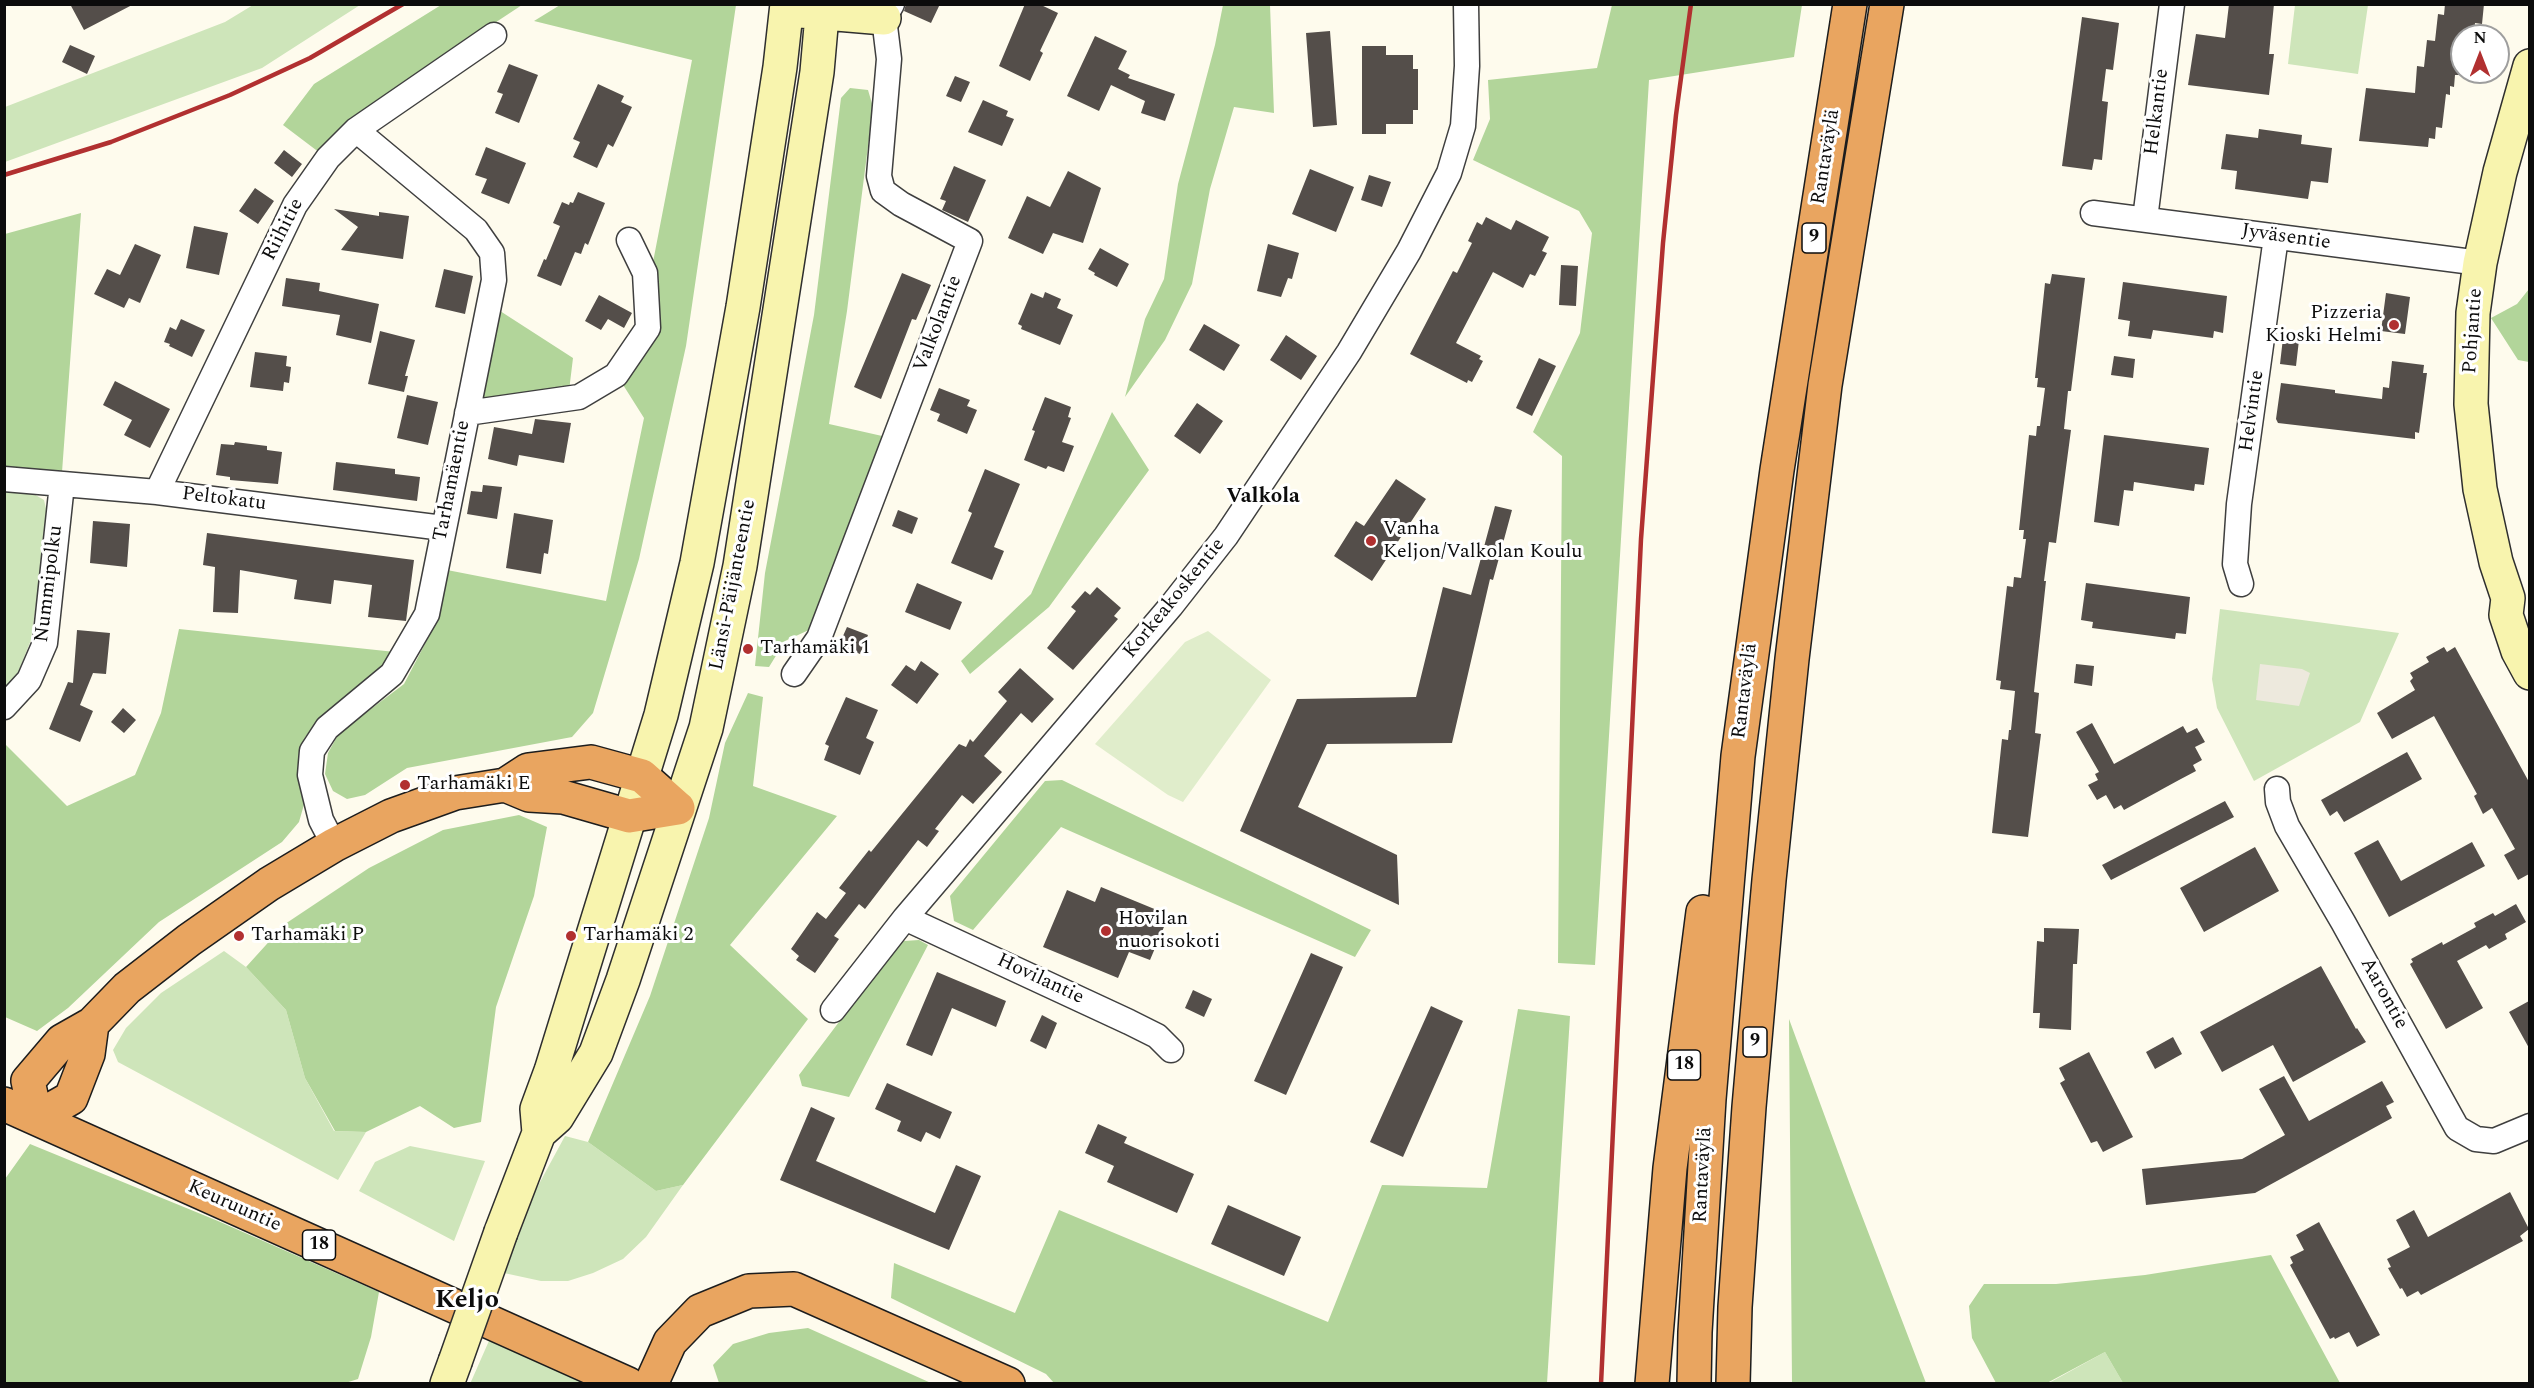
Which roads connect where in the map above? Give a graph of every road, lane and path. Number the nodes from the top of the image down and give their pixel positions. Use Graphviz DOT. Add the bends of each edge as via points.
graph roads {
  1 [pos="1466,4"];
  2 [pos="1850,4"];
  3 [pos="1887,4"];
  4 [pos="2172,4"];
  5 [pos="787,7"];
  6 [pos="823,9"];
  7 [pos="888,11"];
  8 [pos="494,35"];
  9 [pos="2529,66"];
  10 [pos="356,130"];
  11 [pos="2093,213"];
  12 [pos="2145,219"];
  13 [pos="2277,237"];
  14 [pos="629,240"];
  15 [pos="2480,263"];
  16 [pos="467,413"];
  17 [pos="4,479"];
  18 [pos="62,484"];
  19 [pos="158,492"];
  20 [pos="443,528"];
  21 [pos="2241,584"];
  22 [pos="2508,598"];
  23 [pos="2529,635"];
  24 [pos="2529,673"];
  25 [pos="794,674"];
  26 [pos="4,707"];
  27 [pos="1738,756"];
  28 [pos="642,776"];
  29 [pos="504,785"];
  30 [pos="2277,789"];
  31 [pos="678,808"];
  32 [pos="629,816"];
  33 [pos="334,845"];
  34 [pos="905,918"];
  35 [pos="833,1010"];
  36 [pos="1171,1050"];
  37 [pos="4,1104"];
  38 [pos="36,1118"];
  39 [pos="2529,1126"];
  40 [pos="538,1132"];
  41 [pos="1735,1307"];
  42 [pos="451,1373"];
  43 [pos="615,1378"];
  44 [pos="651,1383"];
  45 [pos="1008,1383"];
  46 [pos="1652,1383"];
  47 [pos="1694,1383"];
  48 [pos="1733,1383"];
  49 [pos="1746,1383"];
  1 -- 34 [label="street, Korkeakoskentie" via="1467,66 1462,126 1449,173 1374,311 1226,536"];
  2 -- 27 [label="highway, Rantaväylä / 9" via="1777,471"];
  3 -- 41 [label="highway, Rantaväylä / 9" via="1825,385 1792,659 1751,1083"];
  4 -- 12 [label="street, Helkantie"];
  5 -- 6 [label="main road"];
  5 -- 28 [label="main road, Länsi-Päijänteentie" via="743,307 697,563 661,716"];
  6 -- 7 [label="main road"];
  6 -- 31 [label="main road, Länsi-Päijänteentie" via="817,72 741,566 706,728"];
  7 -- 25 [label="street, Valkolantie" via="889,59 879,176 883,191 970,241 819,638"];
  8 -- 10 [label="street, Riihitie"];
  9 -- 15 [label="main road, Pohjantie"];
  10 -- 16 [label="street, Tarhamäentie" via="476,230 492,253 494,280"];
  10 -- 19 [label="street, Riihitie" via="328,158 295,205"];
  11 -- 12 [label="street, Jyväsentie"];
  12 -- 13 [label="street, Jyväsentie"];
  13 -- 15 [label="street, Jyväsentie"];
  13 -- 21 [label="street, Helvintie" via="2239,504 2235,564"];
  14 -- 16 [label="street" via="645,273 648,328 616,375 579,397"];
  15 -- 22 [label="main road, Pohjantie" via="2473,313 2470,404 2480,489"];
  16 -- 20 [label="street, Tarhamäentie"];
  17 -- 18 [label="street, Peltokatu"];
  18 -- 19 [label="street, Peltokatu"];
  18 -- 26 [label="street, Nummipolku" via="45,643 29,680"];
  19 -- 20 [label="street, Peltokatu"];
  20 -- 33 [label="street, Tarhamäentie" via="427,614 392,674 327,728 312,751 310,775 321,820"];
  22 -- 23 [label="main road, Pohjantie" via="2521,610"];
  22 -- 24 [label="main road, Pohjantie" via="2506,615"];
  27 -- 46 [label="highway, 18" via="1713,829 1670,1168"];
  27 -- 47 [label="highway, Rantaväylä / 9" via="1709,1099"];
  28 -- 29 [label="highway" via="591,762 528,771"];
  28 -- 31 [label="highway"];
  28 -- 32 [label="main road, Länsi-Päijänteentie"];
  29 -- 32 [label="highway" via="529,795 563,797"];
  29 -- 33 [label="highway" via="455,794 391,816"];
  30 -- 39 [label="street, Aarontie" via="2287,826 2457,1128 2476,1139 2494,1140"];
  31 -- 32 [label="highway"];
  31 -- 40 [label="main road, Länsi-Päijänteentie" via="596,1053 557,1117"];
  32 -- 40 [label="main road, Länsi-Päijänteentie" via="537,1109"];
  33 -- 38 [label="highway" via="189,940 127,988 92,1024 62,1041 28,1081"];
  34 -- 35 [label="street, Korkeakoskentie"];
  34 -- 36 [label="street, Hovilantie" via="1129,1022 1157,1036"];
  37 -- 38 [label="highway, Keuruuntie / 18"];
  38 -- 43 [label="highway, Keuruuntie / 18"];
  40 -- 42 [label="main road, Länsi-Päijänteentie, bridge"];
  41 -- 48 [label="highway, Rantaväylä / 9"];
  41 -- 49 [label="highway"];
  44 -- 45 [label="highway" via="670,1342 700,1311 749,1291 794,1289"];
}
